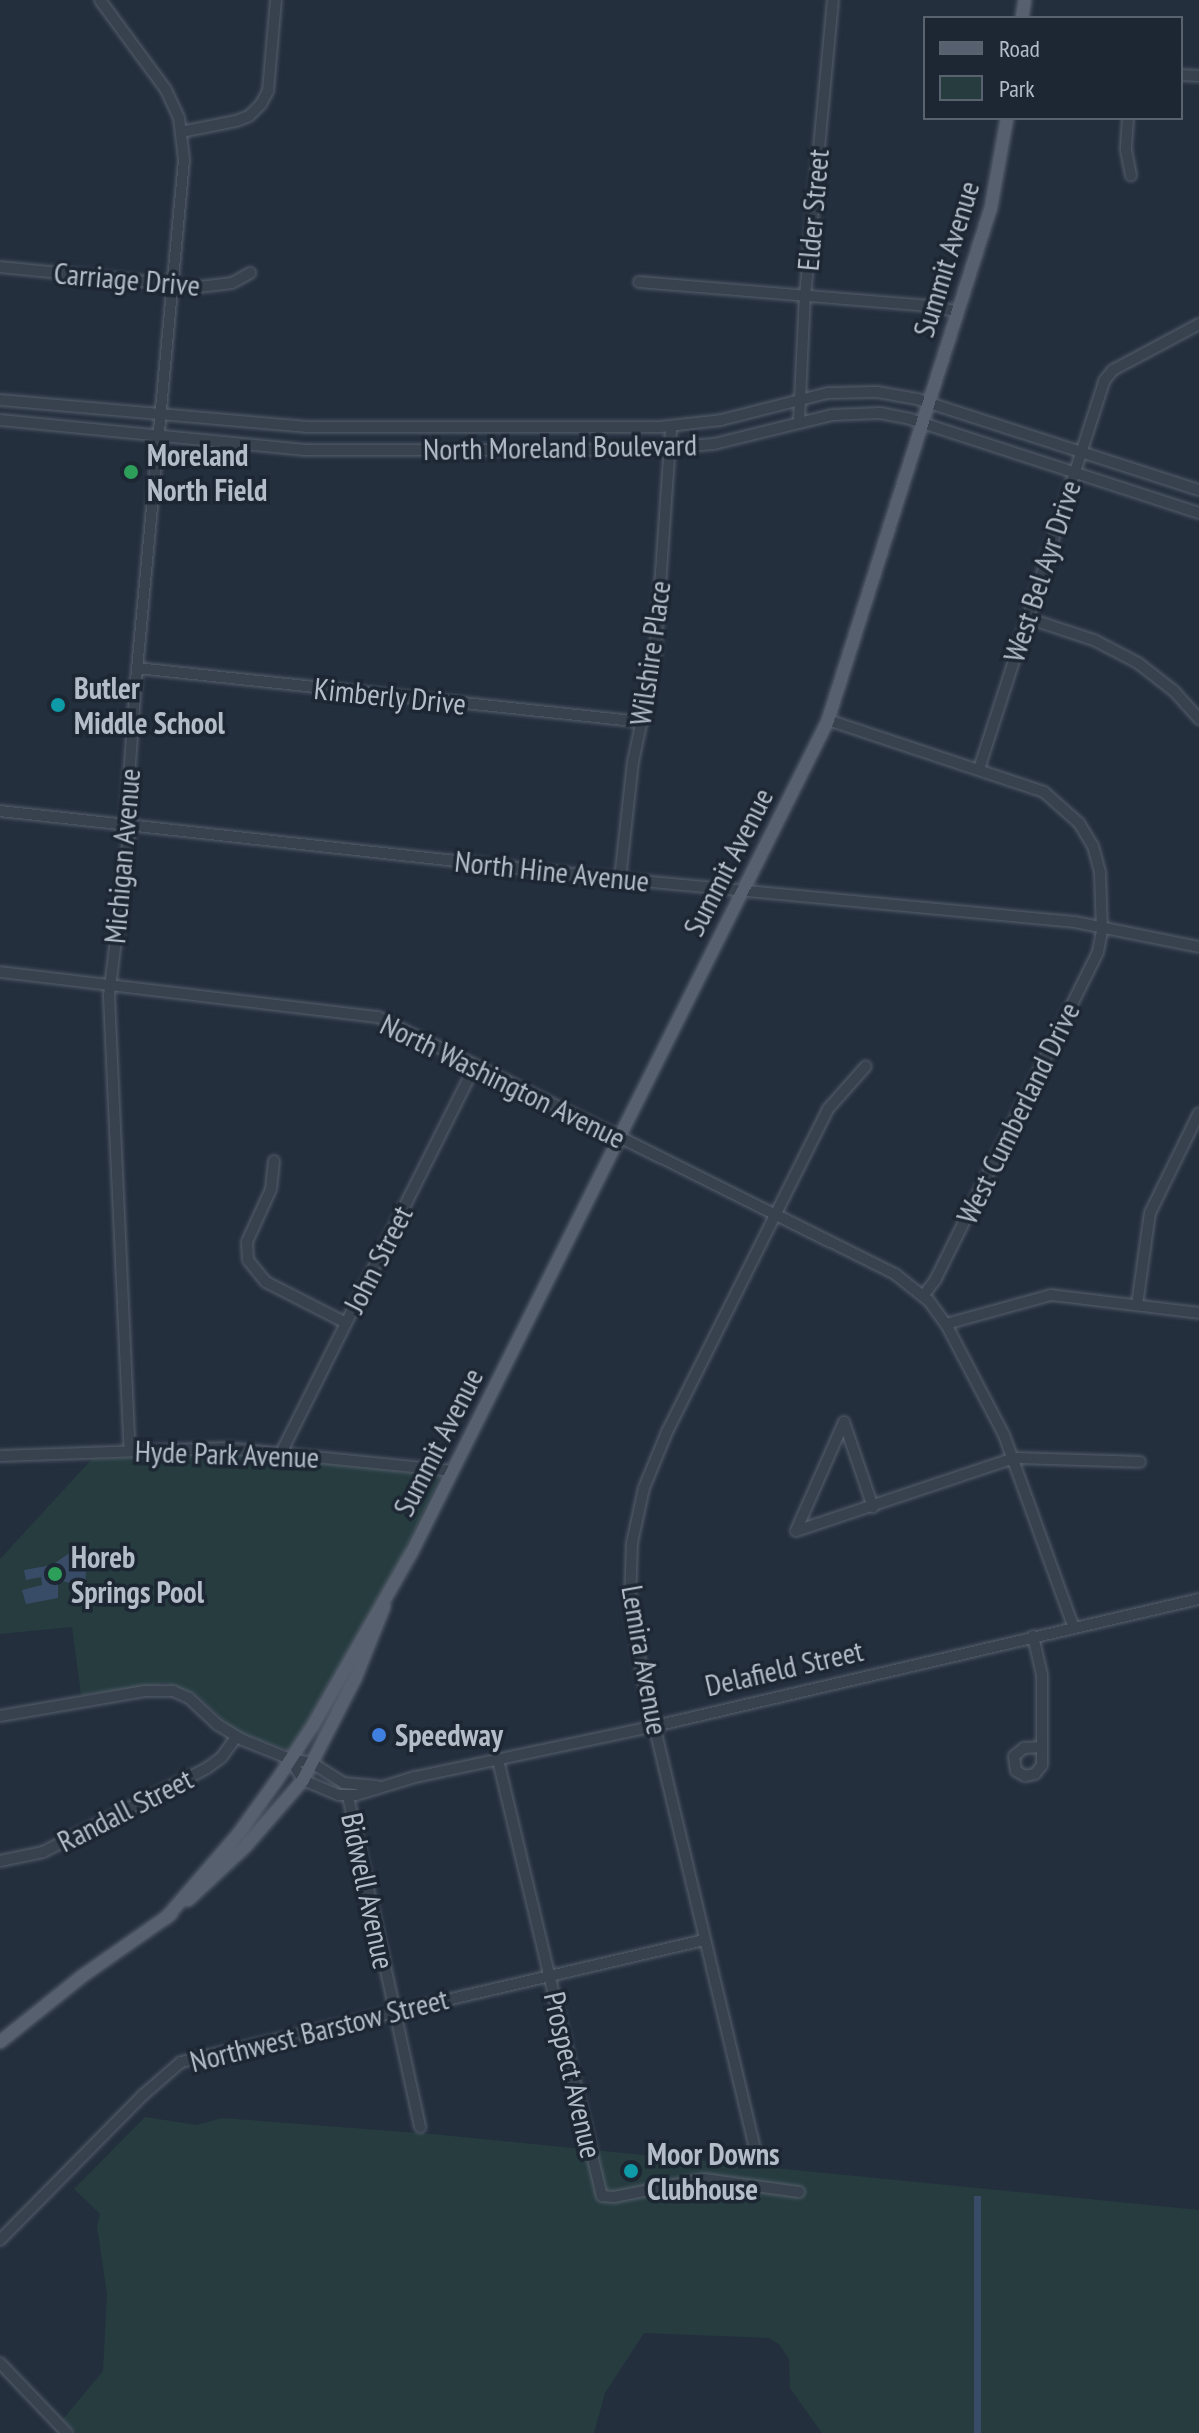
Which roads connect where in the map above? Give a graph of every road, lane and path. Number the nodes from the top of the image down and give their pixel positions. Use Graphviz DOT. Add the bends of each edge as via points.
graph roads {
  1 [pos="100,0"];
  2 [pos="276,0"];
  3 [pos="833,0"];
  4 [pos="1007,120"];
  5 [pos="1128,120"];
  6 [pos="181,132"];
  7 [pos="1131,176"];
  8 [pos="0,267"];
  9 [pos="250,273"];
  10 [pos="639,282"];
  11 [pos="172,285"];
  12 [pos="805,296"];
  13 [pos="958,312"];
  14 [pos="1199,324"];
  15 [pos="865,392"];
  16 [pos="0,400"];
  17 [pos="798,400"];
  18 [pos="929,403"];
  19 [pos="93,409"];
  20 [pos="863,413"];
  21 [pos="160,416"];
  22 [pos="0,420"];
  23 [pos="219,421"];
  24 [pos="799,421"];
  25 [pos="923,423"];
  26 [pos="994,423"];
  27 [pos="671,427"];
  28 [pos="91,429"];
  29 [pos="158,436"];
  30 [pos="217,442"];
  31 [pos="988,444"];
  32 [pos="671,449"];
  33 [pos="1081,451"];
  34 [pos="1075,472"];
  35 [pos="1199,490"];
  36 [pos="1199,513"];
  37 [pos="1027,618"];
  38 [pos="137,668"];
  39 [pos="1199,719"];
  40 [pos="828,720"];
  41 [pos="642,722"];
  42 [pos="979,769"];
  43 [pos="0,811"];
  44 [pos="130,827"];
  45 [pos="620,879"];
  46 [pos="744,889"];
  47 [pos="1102,926"];
  48 [pos="1199,947"];
  49 [pos="0,972"];
  50 [pos="110,985"];
  51 [pos="475,1065"];
  52 [pos="866,1066"];
  53 [pos="1199,1113"];
  54 [pos="620,1137"];
  55 [pos="274,1161"];
  56 [pos="775,1215"];
  57 [pos="923,1296"];
  58 [pos="1137,1305"];
  59 [pos="1199,1313"];
  60 [pos="346,1323"];
  61 [pos="946,1324"];
  62 [pos="130,1450"];
  63 [pos="281,1453"];
  64 [pos="0,1456"];
  65 [pos="1014,1458"];
  66 [pos="1140,1462"];
  67 [pos="453,1471"];
  68 [pos="873,1507"];
  69 [pos="390,1589"];
  70 [pos="1199,1599"];
  71 [pos="1073,1626"];
  72 [pos="1033,1636"];
  73 [pos="0,1716"];
  74 [pos="655,1726"];
  75 [pos="236,1737"];
  76 [pos="1042,1747"];
  77 [pos="290,1759"];
  78 [pos="498,1760"];
  79 [pos="312,1763"];
  80 [pos="303,1780"];
  81 [pos="380,1787"];
  82 [pos="348,1796"];
  83 [pos="0,1861"];
  84 [pos="166,1918"];
  85 [pos="704,1940"];
  86 [pos="549,1976"];
  87 [pos="394,2012"];
  88 [pos="0,2042"];
  89 [pos="420,2127"];
  90 [pos="757,2157"];
  91 [pos="799,2192"];
  92 [pos="0,2240"];
  93 [pos="0,2363"];
  94 [pos="67,2433"];
  1 -- 6 [label="street, Michigan Avenue" via="166,90"];
  2 -- 6 [label="street" via="268,91 261,104 236,121"];
  3 -- 12 [label="street, Elder Street"];
  4 -- 13 [label="main road, Summit Avenue" via="996,192"];
  5 -- 7 [label="street"];
  6 -- 11 [label="street, Michigan Avenue" via="184,160"];
  8 -- 11 [label="street, Carriage Drive"];
  9 -- 11 [label="street, Carriage Drive" via="211,287"];
  10 -- 12 [label="street"];
  11 -- 21 [label="street, Michigan Avenue"];
  12 -- 13 [label="street"];
  12 -- 17 [label="street, Elder Street"];
  13 -- 18 [label="main road, Summit Avenue"];
  14 -- 33 [label="street, West Bel Ayr Drive" via="1108,375"];
  15 -- 17 [label="street, North Moreland Boulevard"];
  15 -- 18 [label="street, North Moreland Boulevard"];
  15 -- 20 [label="street"];
  16 -- 19 [label="street, North Moreland Boulevard"];
  17 -- 24 [label="street, Elder Street"];
  17 -- 27 [label="street, North Moreland Boulevard"];
  18 -- 25 [label="main road, Summit Avenue"];
  18 -- 26 [label="street, North Moreland Boulevard"];
  19 -- 21 [label="street, North Moreland Boulevard"];
  19 -- 28 [label="street"];
  20 -- 24 [label="street, North Moreland Boulevard"];
  20 -- 25 [label="street, North Moreland Boulevard"];
  21 -- 23 [label="street, North Moreland Boulevard"];
  21 -- 29 [label="street, Michigan Avenue"];
  22 -- 28 [label="street, North Moreland Boulevard"];
  23 -- 27 [label="street, North Moreland Boulevard" via="308,427"];
  23 -- 30 [label="street"];
  24 -- 32 [label="street, North Moreland Boulevard" via="733,440"];
  25 -- 31 [label="street, North Moreland Boulevard"];
  25 -- 40 [label="main road, Summit Avenue"];
  26 -- 31 [label="street"];
  26 -- 33 [label="street, North Moreland Boulevard"];
  27 -- 32 [label="street, Wilshire Place"];
  28 -- 29 [label="street, North Moreland Boulevard"];
  29 -- 30 [label="street, North Moreland Boulevard"];
  29 -- 38 [label="street, Michigan Avenue"];
  30 -- 32 [label="street, North Moreland Boulevard" via="306,450"];
  31 -- 34 [label="street, North Moreland Boulevard"];
  32 -- 41 [label="street, Wilshire Place" via="655,658"];
  33 -- 34 [label="street, West Bel Ayr Drive"];
  33 -- 35 [label="street, North Moreland Boulevard"];
  34 -- 36 [label="street, North Moreland Boulevard"];
  34 -- 37 [label="street, West Bel Ayr Drive"];
  37 -- 39 [label="street" via="1094,640 1138,663"];
  37 -- 42 [label="street, West Bel Ayr Drive"];
  38 -- 41 [label="street, Kimberly Drive"];
  38 -- 44 [label="street, Michigan Avenue"];
  40 -- 42 [label="street, West Cumberland Drive"];
  40 -- 46 [label="main road, Summit Avenue"];
  41 -- 45 [label="street, Wilshire Place"];
  42 -- 47 [label="street, West Cumberland Drive" via="1044,792 1079,823 1098,860"];
  43 -- 44 [label="street, North Hine Avenue"];
  44 -- 45 [label="street, North Hine Avenue"];
  44 -- 50 [label="street, Michigan Avenue"];
  45 -- 46 [label="street, North Hine Avenue"];
  46 -- 47 [label="street, North Hine Avenue"];
  46 -- 54 [label="main road, Summit Avenue"];
  47 -- 48 [label="street, North Hine Avenue"];
  47 -- 57 [label="street, West Cumberland Drive" via="1093,964"];
  49 -- 50 [label="street, North Washington Avenue"];
  50 -- 51 [label="street, North Washington Avenue" via="373,1016"];
  50 -- 62 [label="street, Michigan Avenue"];
  51 -- 54 [label="street, North Washington Avenue"];
  51 -- 60 [label="street, John Street"];
  52 -- 56 [label="street, Lemira Avenue" via="828,1109"];
  53 -- 58 [label="street" via="1150,1213"];
  54 -- 56 [label="street, North Washington Avenue"];
  54 -- 67 [label="main road, Summit Avenue"];
  55 -- 60 [label="street" via="271,1189 247,1242 248,1260 266,1282"];
  56 -- 57 [label="street, North Washington Avenue" via="895,1274"];
  56 -- 74 [label="street, Lemira Avenue" via="654,1460 637,1516 630,1602"];
  57 -- 61 [label="street, North Washington Avenue"];
  58 -- 59 [label="street"];
  58 -- 61 [label="street" via="1051,1295"];
  60 -- 63 [label="street, John Street"];
  61 -- 65 [label="street, North Washington Avenue"];
  62 -- 63 [label="street, Hyde Park Avenue"];
  62 -- 64 [label="street, Hyde Park Avenue"];
  63 -- 67 [label="street, Hyde Park Avenue"];
  65 -- 66 [label="street"];
  65 -- 68 [label="street"];
  65 -- 71 [label="street, North Washington Avenue"];
  67 -- 69 [label="main road, Summit Avenue"];
  68 -- 68 [label="street" via="796,1531 844,1422 849,1443"];
  69 -- 77 [label="main road, Summit Avenue"];
  69 -- 79 [label="main road, Summit Avenue" via="373,1640"];
  70 -- 71 [label="street, Delafield Street"];
  71 -- 72 [label="street, Delafield Street"];
  72 -- 74 [label="street, Delafield Street"];
  72 -- 76 [label="street" via="1042,1674"];
  73 -- 75 [label="street, Delafield Street" via="159,1690 189,1698"];
  74 -- 78 [label="street, Delafield Street"];
  74 -- 85 [label="street, Lemira Avenue"];
  75 -- 77 [label="street, Delafield Street"];
  75 -- 83 [label="street, Randall Street" via="207,1768 54,1847"];
  77 -- 79 [label="street, Delafield Street"];
  77 -- 80 [label="street"];
  77 -- 84 [label="main road" via="239,1833"];
  78 -- 81 [label="street, Delafield Street"];
  78 -- 86 [label="street, Prospect Avenue"];
  79 -- 80 [label="main road, Summit Avenue"];
  79 -- 81 [label="street, Delafield Street" via="344,1783"];
  80 -- 82 [label="street"];
  80 -- 84 [label="main road" via="245,1847"];
  81 -- 82 [label="street, Delafield Street"];
  82 -- 87 [label="street, Bidwell Avenue"];
  84 -- 88 [label="main road"];
  85 -- 86 [label="street, Northwest Barstow Street"];
  85 -- 90 [label="street, Lemira Avenue"];
  86 -- 87 [label="street, Northwest Barstow Street"];
  86 -- 91 [label="street, Prospect Avenue" via="602,2196 704,2179"];
  87 -- 89 [label="street, Bidwell Avenue"];
  87 -- 92 [label="street, Northwest Barstow Street" via="181,2062"];
  93 -- 94 [label="street"];
}
